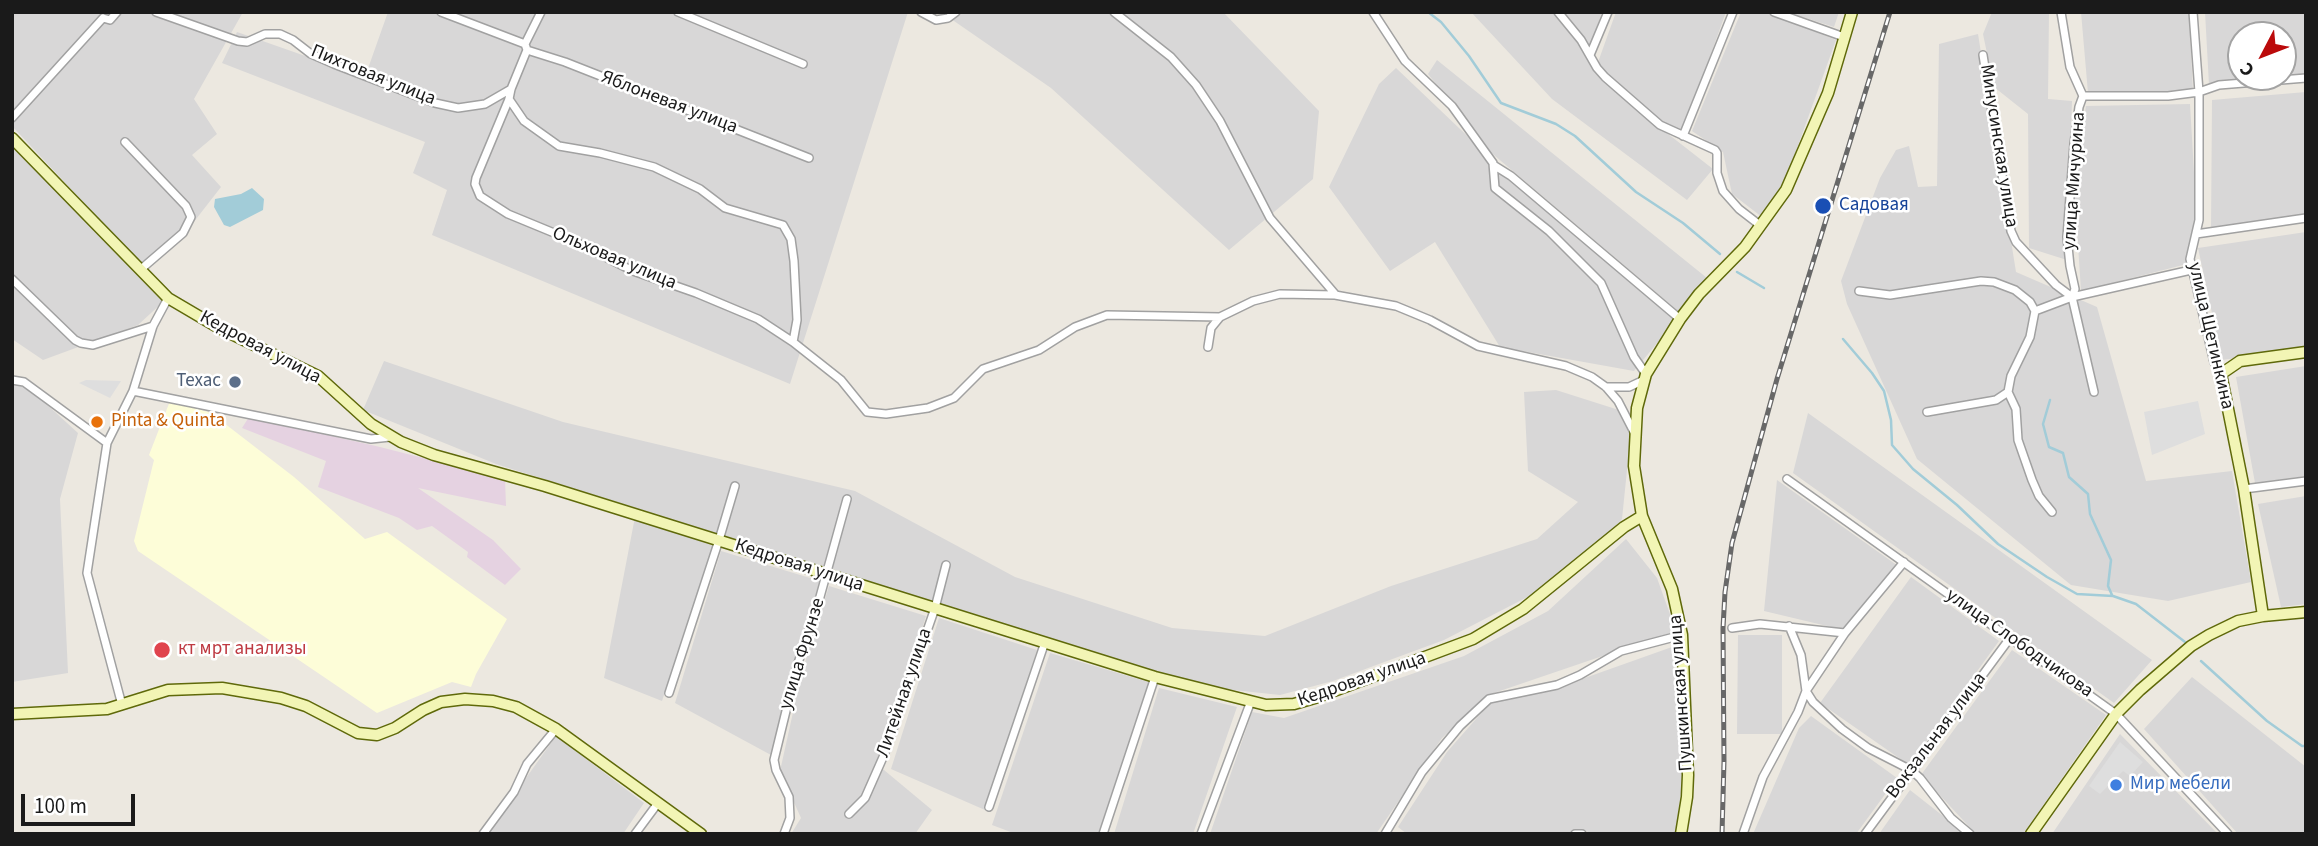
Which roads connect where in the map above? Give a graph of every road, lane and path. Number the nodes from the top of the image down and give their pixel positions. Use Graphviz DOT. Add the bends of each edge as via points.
graph roads {
  1 [pos="117,12"];
  2 [pos="156,12"];
  3 [pos="441,12"];
  4 [pos="541,12"];
  5 [pos="678,12"];
  6 [pos="921,12"];
  7 [pos="956,12"];
  8 [pos="1114,12"];
  9 [pos="1373,12"];
  10 [pos="1558,12"];
  11 [pos="1608,12"];
  12 [pos="1733,12"];
  13 [pos="1774,12"];
  14 [pos="1852,12"];
  15 [pos="2062,12"];
  16 [pos="2193,12"];
  17 [pos="101,15"];
  18 [pos="1844,37"];
  19 [pos="526,47"];
  20 [pos="1590,55"];
  21 [pos="1983,55"];
  22 [pos="803,64"];
  23 [pos="2306,78"];
  24 [pos="511,89"];
  25 [pos="2199,92"];
  26 [pos="2083,96"];
  27 [pos="509,99"];
  28 [pos="12,118"];
  29 [pos="1683,136"];
  30 [pos="12,138"];
  31 [pos="125,142"];
  32 [pos="809,158"];
  33 [pos="1494,166"];
  34 [pos="2306,218"];
  35 [pos="1761,226"];
  36 [pos="2196,234"];
  37 [pos="140,270"];
  38 [pos="2191,270"];
  39 [pos="12,279"];
  40 [pos="1859,291"];
  41 [pos="1335,295"];
  42 [pos="168,298"];
  43 [pos="2072,298"];
  44 [pos="2035,311"];
  45 [pos="1220,317"];
  46 [pos="1680,319"];
  47 [pos="153,326"];
  48 [pos="793,342"];
  49 [pos="1208,347"];
  50 [pos="2306,352"];
  51 [pos="2221,374"];
  52 [pos="1645,377"];
  53 [pos="12,380"];
  54 [pos="1606,387"];
  55 [pos="133,391"];
  56 [pos="2008,392"];
  57 [pos="2094,392"];
  58 [pos="1927,412"];
  59 [pos="1635,434"];
  60 [pos="390,437"];
  61 [pos="107,443"];
  62 [pos="1787,479"];
  63 [pos="2306,481"];
  64 [pos="735,486"];
  65 [pos="2244,489"];
  66 [pos="847,499"];
  67 [pos="2052,512"];
  68 [pos="1642,516"];
  69 [pos="719,540"];
  70 [pos="1904,562"];
  71 [pos="946,565"];
  72 [pos="826,575"];
  73 [pos="935,608"];
  74 [pos="2306,612"];
  75 [pos="2263,616"];
  76 [pos="1789,626"];
  77 [pos="1732,628"];
  78 [pos="1845,634"];
  79 [pos="1682,635"];
  80 [pos="2010,638"];
  81 [pos="1045,642"];
  82 [pos="1155,677"];
  83 [pos="1806,691"];
  84 [pos="668,693"];
  85 [pos="1251,701"];
  86 [pos="122,705"];
  87 [pos="12,714"];
  88 [pos="2116,714"];
  89 [pos="556,729"];
  90 [pos="1911,770"];
  91 [pos="658,803"];
  92 [pos="989,807"];
  93 [pos="849,814"];
  94 [pos="484,834"];
  95 [pos="635,834"];
  96 [pos="701,834"];
  97 [pos="784,834"];
  98 [pos="1102,834"];
  99 [pos="1201,834"];
  100 [pos="1385,834"];
  101 [pos="1681,834"];
  102 [pos="1743,834"];
  103 [pos="1865,834"];
  104 [pos="1970,834"];
  105 [pos="2031,834"];
  106 [pos="2228,834"];
  1 -- 17 [label="street" via="110,20"];
  2 -- 24 [label="street, Пихтовая улица" via="238,41 280,34 334,64 458,108 485,104"];
  3 -- 19 [label="street, Яблоневая улица"];
  4 -- 19 [label="street"];
  5 -- 22 [label="street"];
  6 -- 7 [label="street" via="936,20 948,19"];
  8 -- 41 [label="street" via="1171,57 1196,85 1270,218"];
  9 -- 33 [label="street" via="1405,61 1458,113"];
  10 -- 20 [label="street"];
  11 -- 20 [label="street"];
  12 -- 29 [label="street"];
  13 -- 18 [label="street"];
  14 -- 18 [label="street, Пушкинская улица"];
  15 -- 26 [label="street, улица Мичурина" via="2070,67"];
  16 -- 25 [label="street, улица Щетинкина"];
  17 -- 28 [label="street"];
  18 -- 35 [label="street, Пушкинская улица" via="1828,93 1796,172"];
  19 -- 24 [label="street"];
  19 -- 32 [label="street, Яблоневая улица"];
  20 -- 29 [label="street" via="1601,74 1660,125"];
  21 -- 43 [label="street, Минусинская улица" via="2011,231"];
  23 -- 25 [label="street" via="2219,85"];
  24 -- 27 [label="street"];
  25 -- 26 [label="street"];
  25 -- 36 [label="street, улица Щетинкина"];
  26 -- 43 [label="street, улица Мичурина" via="2067,237 2075,289"];
  27 -- 48 [label="street" via="524,121 559,146 654,167 700,189 725,208 783,225 791,239 794,261 797,320"];
  27 -- 48 [label="street, Ольховая улица" via="476,178 480,196 508,214 632,271 758,319"];
  29 -- 35 [label="street" via="1715,150 1723,191"];
  30 -- 37 [label="street, Кедровая улица"];
  31 -- 37 [label="street" via="186,206 191,217 183,233"];
  33 -- 46 [label="street"];
  33 -- 52 [label="street" via="1495,188 1549,231 1601,283"];
  34 -- 36 [label="street"];
  35 -- 46 [label="street, Пушкинская улица"];
  36 -- 38 [label="street, улица Щетинкина"];
  37 -- 42 [label="street, Кедровая улица"];
  38 -- 43 [label="street"];
  38 -- 51 [label="street, улица Щетинкина"];
  39 -- 47 [label="street" via="75,340 87,345"];
  40 -- 44 [label="street" via="1891,295 1994,282 2015,290"];
  41 -- 45 [label="street" via="1280,293"];
  41 -- 54 [label="street" via="1409,310 1478,346 1566,366"];
  42 -- 47 [label="street"];
  42 -- 60 [label="street, Кедровая улица" via="318,376"];
  43 -- 44 [label="street"];
  43 -- 57 [label="street, улица Мичурина"];
  44 -- 56 [label="street"];
  45 -- 48 [label="street, Ольховая улица" via="1107,315 1075,327 1039,350 983,369 954,398 928,408 886,414 867,412 841,380"];
  45 -- 49 [label="street" via="1211,328"];
  46 -- 52 [label="street, Пушкинская улица"];
  47 -- 55 [label="street"];
  50 -- 51 [label="street" via="2240,361"];
  51 -- 65 [label="street, улица Щетинкина"];
  52 -- 54 [label="street" via="1629,387"];
  52 -- 59 [label="street, Пушкинская улица"];
  53 -- 61 [label="street" via="24,382"];
  54 -- 59 [label="street"];
  55 -- 60 [label="street" via="371,439"];
  55 -- 61 [label="street"];
  56 -- 58 [label="street" via="1996,400"];
  56 -- 67 [label="street" via="2028,470"];
  59 -- 68 [label="street, Пушкинская улица" via="1634,466"];
  60 -- 69 [label="street, Кедровая улица" via="434,455"];
  61 -- 86 [label="street" via="87,573"];
  62 -- 70 [label="street, улица Слободчикова"];
  63 -- 65 [label="street"];
  64 -- 69 [label="street"];
  65 -- 75 [label="street, улица Щетинкина"];
  66 -- 72 [label="street, улица Фрунзе"];
  68 -- 79 [label="street, Пушкинская улица" via="1672,589"];
  68 -- 85 [label="street, Кедровая улица" via="1523,609 1473,639 1318,698 1281,706"];
  69 -- 72 [label="street, Кедровая улица"];
  69 -- 84 [label="street"];
  70 -- 78 [label="street"];
  70 -- 80 [label="street, улица Слободчикова"];
  71 -- 73 [label="street, Литейная улица"];
  72 -- 73 [label="street, Кедровая улица"];
  72 -- 97 [label="street, улица Фрунзе" via="774,760 790,808"];
  73 -- 81 [label="street, Кедровая улица"];
  73 -- 93 [label="street, Литейная улица" via="874,779 865,798"];
  74 -- 75 [label="street"];
  75 -- 88 [label="street" via="2223,627 2191,646"];
  76 -- 77 [label="street"];
  76 -- 78 [label="street"];
  76 -- 83 [label="street" via="1801,655"];
  78 -- 83 [label="street"];
  79 -- 100 [label="street" via="1621,651 1557,685 1489,699 1422,772"];
  79 -- 101 [label="street, Пушкинская улица" via="1688,775"];
  80 -- 88 [label="street, улица Слободчикова"];
  80 -- 90 [label="street, Вокзальная улица"];
  81 -- 82 [label="street, Кедровая улица"];
  81 -- 92 [label="street"];
  82 -- 85 [label="street, Кедровая улица"];
  82 -- 98 [label="street"];
  83 -- 90 [label="street" via="1850,735"];
  83 -- 102 [label="street" via="1763,777"];
  85 -- 99 [label="street"];
  86 -- 87 [label="street"];
  86 -- 89 [label="street" via="168,690 222,688 281,698 358,733 376,735 395,729 432,705 480,700 516,707"];
  88 -- 105 [label="street"];
  88 -- 106 [label="street, улица Слободчикова"];
  89 -- 91 [label="street"];
  89 -- 94 [label="street" via="527,764 514,792"];
  90 -- 103 [label="street, Вокзальная улица"];
  90 -- 104 [label="street"];
  91 -- 95 [label="street"];
  91 -- 96 [label="street"];
}
